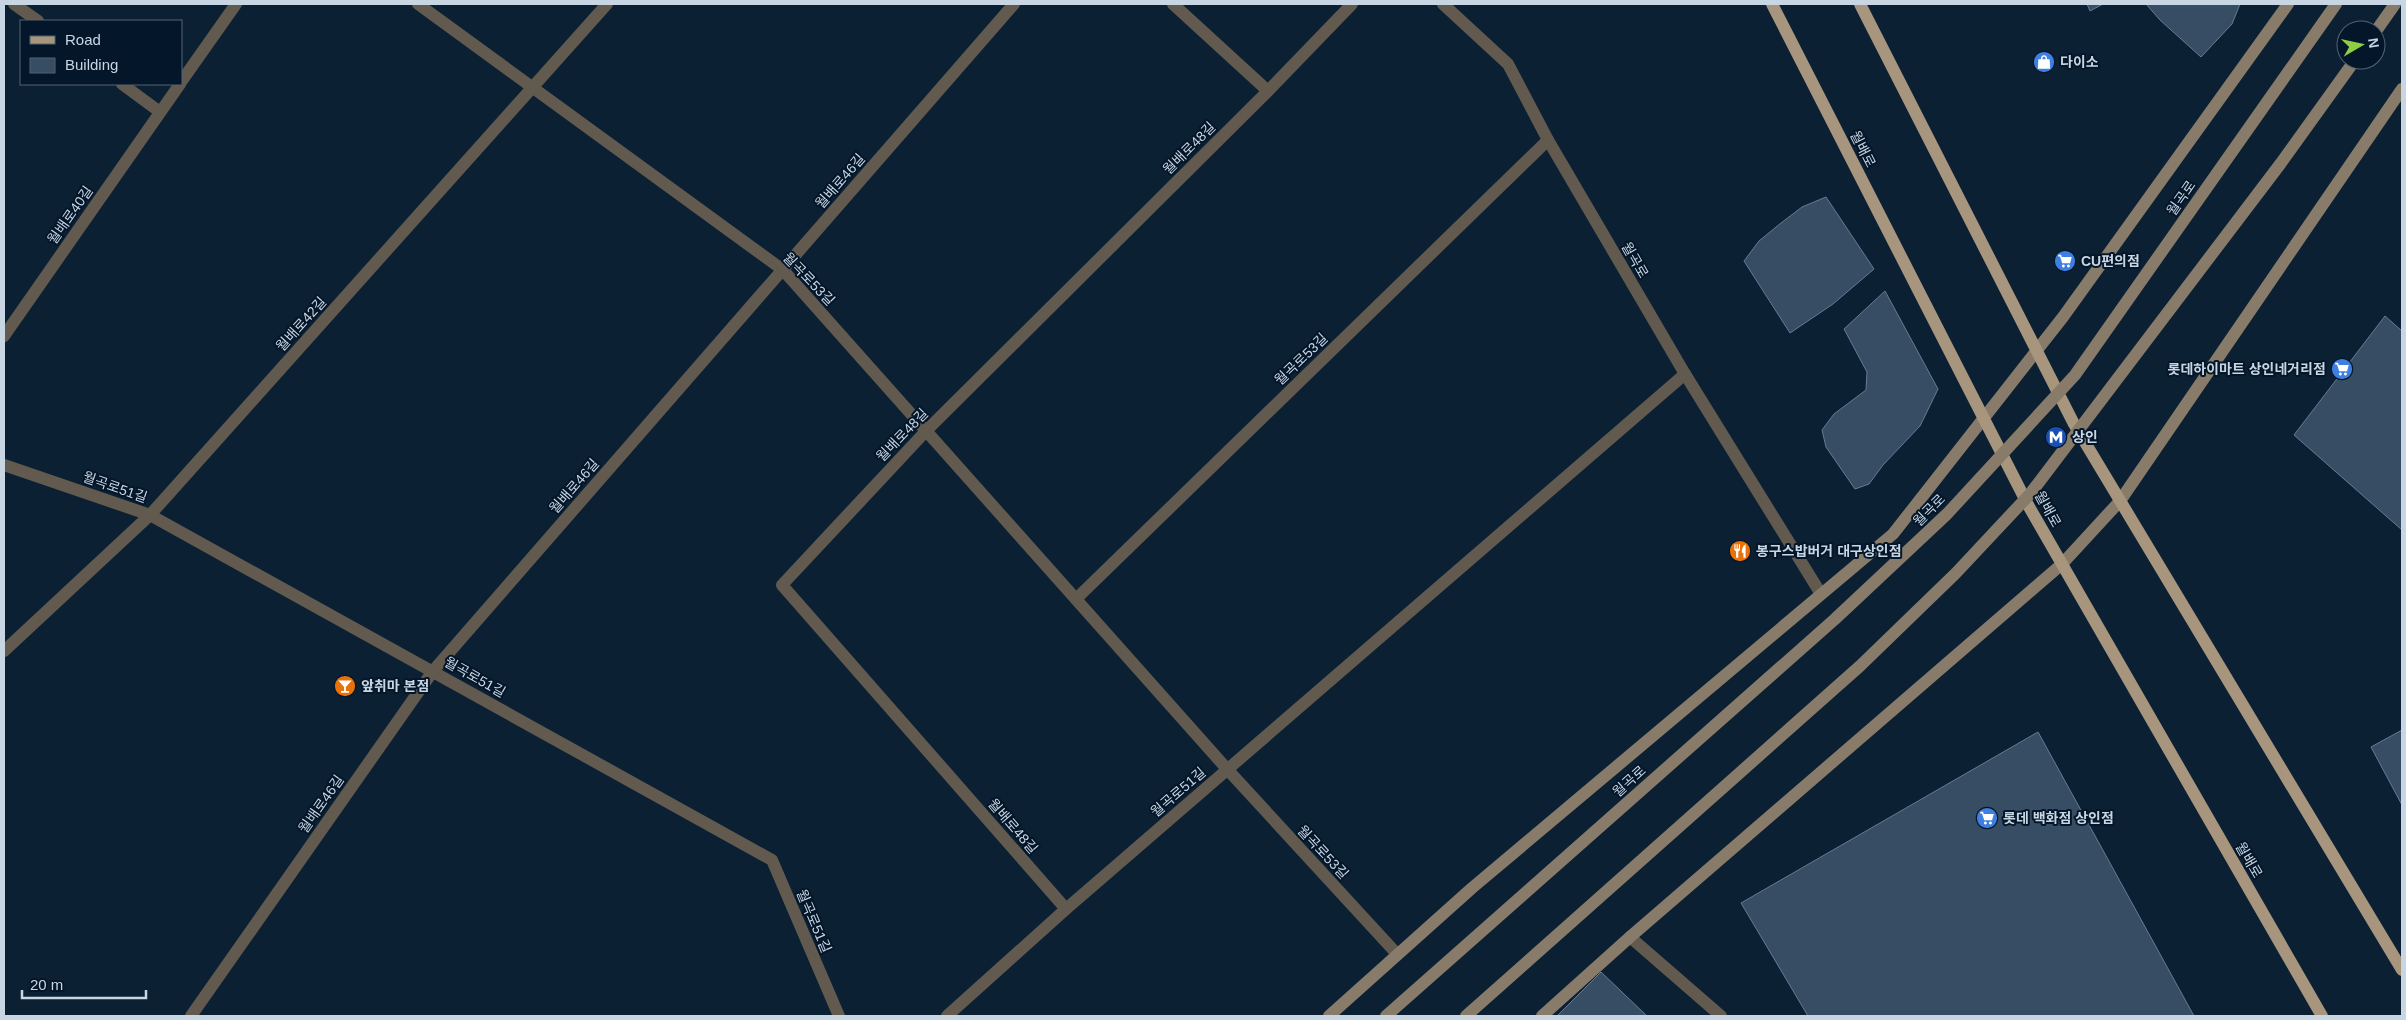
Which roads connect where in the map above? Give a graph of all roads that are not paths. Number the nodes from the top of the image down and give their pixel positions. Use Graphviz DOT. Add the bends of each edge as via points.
graph roads {
  1 [pos="14,4"];
  2 [pos="236,4"];
  3 [pos="418,4"];
  4 [pos="607,4"];
  5 [pos="1014,4"];
  6 [pos="1173,4"];
  7 [pos="1352,4"];
  8 [pos="1443,4"];
  9 [pos="1772,4"];
  10 [pos="1860,4"];
  11 [pos="2288,4"];
  12 [pos="2336,4"];
  13 [pos="2395,4"];
  14 [pos="37,20"];
  15 [pos="2383,20"];
  16 [pos="2348,70"];
  17 [pos="182,82"];
  18 [pos="123,85"];
  19 [pos="180,85"];
  20 [pos="533,88"];
  21 [pos="2402,89"];
  22 [pos="1268,91"];
  23 [pos="160,112"];
  24 [pos="1548,140"];
  25 [pos="782,270"];
  26 [pos="4,336"];
  27 [pos="2037,350"];
  28 [pos="1685,374"];
  29 [pos="1984,418"];
  30 [pos="926,431"];
  31 [pos="4,465"];
  32 [pos="2120,501"];
  33 [pos="150,515"];
  34 [pos="2062,564"];
  35 [pos="1820,594"];
  36 [pos="1076,599"];
  37 [pos="4,651"];
  38 [pos="433,671"];
  39 [pos="1227,769"];
  40 [pos="1066,909"];
  41 [pos="1630,937"];
  42 [pos="1397,954"];
  43 [pos="2402,970"];
  44 [pos="191,1016"];
  45 [pos="839,1016"];
  46 [pos="947,1016"];
  47 [pos="1329,1016"];
  48 [pos="1386,1016"];
  49 [pos="1466,1016"];
  50 [pos="1542,1016"];
  51 [pos="1721,1016"];
  52 [pos="2322,1016"];
  1 -- 14 [label="street"];
  2 -- 17 [label="street, 월배로40길"];
  3 -- 20 [label="street, 월곡로53길"];
  4 -- 20 [label="street, 월배로42길"];
  5 -- 25 [label="street, 월배로46길"];
  6 -- 22 [label="street"];
  7 -- 22 [label="street, 월배로48길"];
  8 -- 24 [label="street, 월곡로" via="1508,64"];
  9 -- 29 [label="main road, 월배로"];
  10 -- 27 [label="main road"];
  11 -- 27 [label="main road"];
  12 -- 48 [label="main road, 월곡로, bridge" via="2074,374 1947,514 1835,619"];
  13 -- 15 [label="main road"];
  16 -- 49 [label="main road, bridge" via="2030,494 1956,573 1860,666"];
  18 -- 23 [label="street"];
  19 -- 23 [label="street, 월배로40길"];
  20 -- 25 [label="street, 월곡로53길"];
  20 -- 33 [label="street, 월배로42길"];
  21 -- 32 [label="main road"];
  22 -- 30 [label="street, 월배로48길"];
  23 -- 26 [label="street, 월배로40길"];
  24 -- 28 [label="street, 월곡로"];
  24 -- 36 [label="street, 월곡로53길"];
  25 -- 30 [label="street, 월곡로53길"];
  25 -- 38 [label="street, 월배로46길"];
  27 -- 29 [label="main road"];
  27 -- 32 [label="main road" via="2074,424"];
  28 -- 35 [label="street, 월곡로"];
  28 -- 39 [label="street"];
  29 -- 34 [label="main road, 월배로"];
  29 -- 35 [label="main road" via="1893,534"];
  30 -- 36 [label="street, 월곡로53길"];
  30 -- 40 [label="street, 월배로48길" via="782,585"];
  31 -- 33 [label="street, 월곡로51길"];
  32 -- 34 [label="main road"];
  32 -- 43 [label="main road"];
  33 -- 37 [label="street, 월배로42길"];
  33 -- 38 [label="street, 월곡로51길"];
  34 -- 41 [label="main road"];
  34 -- 52 [label="main road, 월배로"];
  35 -- 42 [label="main road"];
  36 -- 39 [label="street, 월곡로53길"];
  38 -- 44 [label="street, 월배로46길"];
  38 -- 45 [label="street, 월곡로51길" via="772,860"];
  39 -- 40 [label="street, 월곡로51길"];
  39 -- 42 [label="street, 월곡로53길"];
  40 -- 46 [label="street, 월곡로51길"];
  41 -- 50 [label="main road"];
  41 -- 51 [label="street"];
  42 -- 47 [label="main road"];
}
